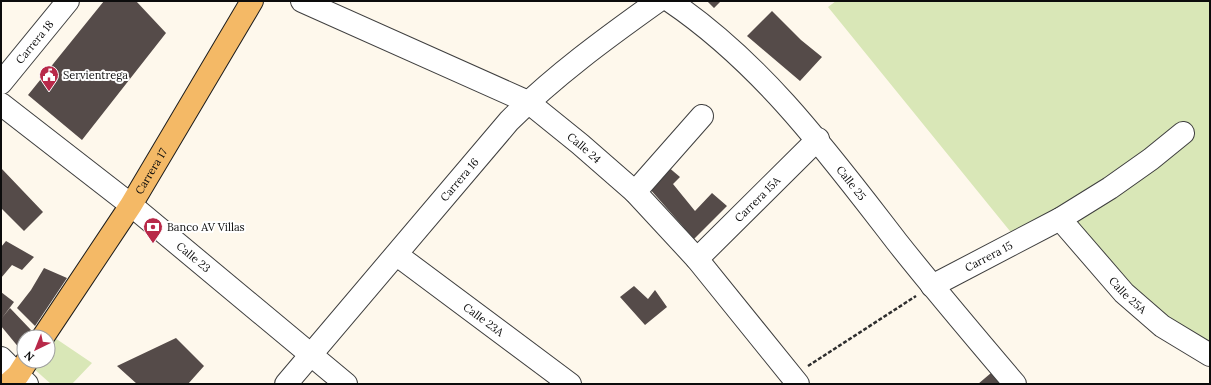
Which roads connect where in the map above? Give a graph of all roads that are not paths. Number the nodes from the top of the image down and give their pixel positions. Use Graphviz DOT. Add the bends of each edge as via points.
graph roads {
  1 [pos="68,1"];
  2 [pos="252,1"];
  3 [pos="302,1"];
  4 [pos="658,1"];
  5 [pos="670,1"];
  6 [pos="1,83"];
  7 [pos="528,102"];
  8 [pos="1,104"];
  9 [pos="702,116"];
  10 [pos="1183,132"];
  11 [pos="818,139"];
  12 [pos="635,192"];
  13 [pos="131,205"];
  14 [pos="1060,219"];
  15 [pos="397,255"];
  16 [pos="697,258"];
  17 [pos="932,286"];
  18 [pos="48,329"];
  19 [pos="1210,354"];
  20 [pos="311,355"];
  21 [pos="1,358"];
  22 [pos="20,376"];
  23 [pos="795,380"];
  24 [pos="286,384"];
  25 [pos="346,384"];
  26 [pos="570,384"];
  27 [pos="1015,384"];
  1 -- 6 [label="street, Carrera 18"];
  2 -- 13 [label="main road, Carrera 17"];
  3 -- 7 [label="street, Calle 24"];
  4 -- 7 [label="street, Carrera 16" via="593,48"];
  5 -- 11 [label="street, Calle 25" via="727,46 774,91"];
  7 -- 12 [label="street, Calle 24"];
  7 -- 15 [label="street, Carrera 16"];
  8 -- 13 [label="street, Calle 23"];
  9 -- 12 [label="street"];
  10 -- 14 [label="street, Carrera 15" via="1110,188"];
  11 -- 16 [label="street, Carrera 15A"];
  11 -- 17 [label="street, Calle 25"];
  12 -- 16 [label="street, Calle 24"];
  13 -- 18 [label="main road, Carrera 17"];
  13 -- 20 [label="street, Calle 23"];
  14 -- 17 [label="street, Carrera 15"];
  14 -- 19 [label="street, Calle 25A" via="1124,293 1162,326"];
  15 -- 20 [label="street, Carrera 16"];
  15 -- 26 [label="street, Calle 23A"];
  16 -- 23 [label="street, Calle 24"];
  17 -- 27 [label="street, Calle 25"];
  20 -- 24 [label="street, Carrera 16"];
  20 -- 25 [label="street, Calle 23"];
  21 -- 22 [label="street"];
}
